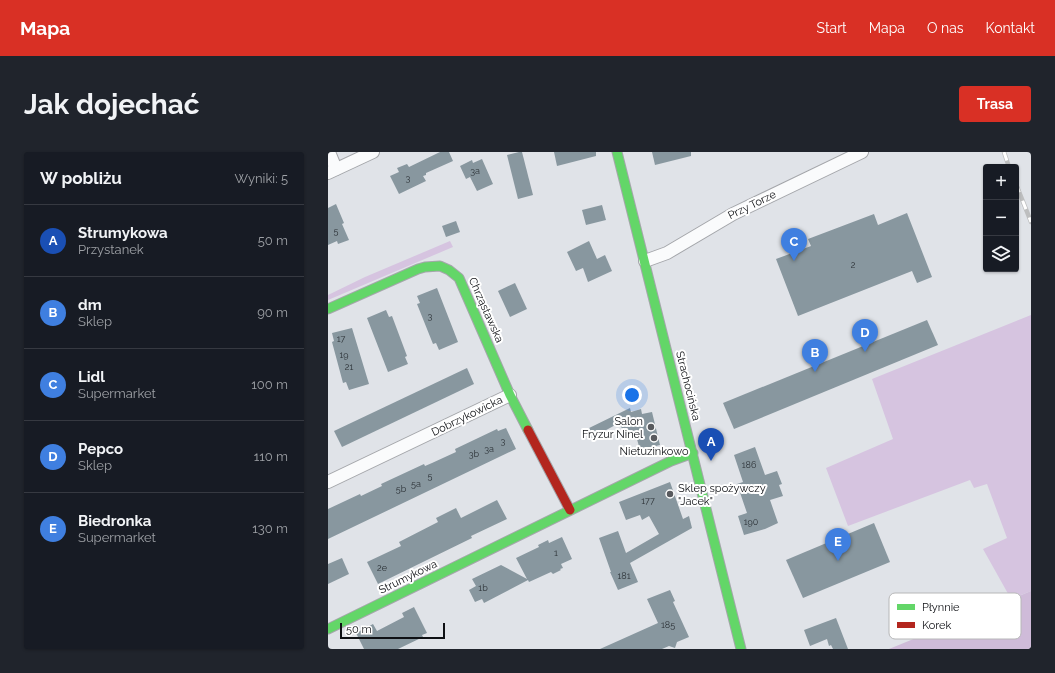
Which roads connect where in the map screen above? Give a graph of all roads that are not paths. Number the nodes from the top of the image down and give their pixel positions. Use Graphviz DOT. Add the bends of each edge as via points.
graph roads {
  1 [pos="329,152"];
  2 [pos="373,152"];
  3 [pos="617,152"];
  4 [pos="859,153"];
  5 [pos="332,171"];
  6 [pos="645,261"];
  7 [pos="328,309"];
  8 [pos="510,395"];
  9 [pos="693,453"];
  10 [pos="328,482"];
  11 [pos="570,510"];
  12 [pos="328,629"];
  13 [pos="741,649"];
  1 -- 5 [label="street"];
  2 -- 5 [label="street"];
  3 -- 6 [label="street, Strachocińska"];
  4 -- 6 [label="street, Przy Torze" via="733,214 667,253"];
  6 -- 9 [label="street, Strachocińska"];
  7 -- 8 [label="street, Chrząstawska" via="418,268 434,265 448,268 459,278"];
  8 -- 10 [label="street, Dobrzykowicka"];
  8 -- 11 [label="street, Dobrzykowicka"];
  9 -- 11 [label="street, Strumykowa"];
  9 -- 13 [label="street, Strachocińska"];
  11 -- 12 [label="street, Strumykowa"];
}
